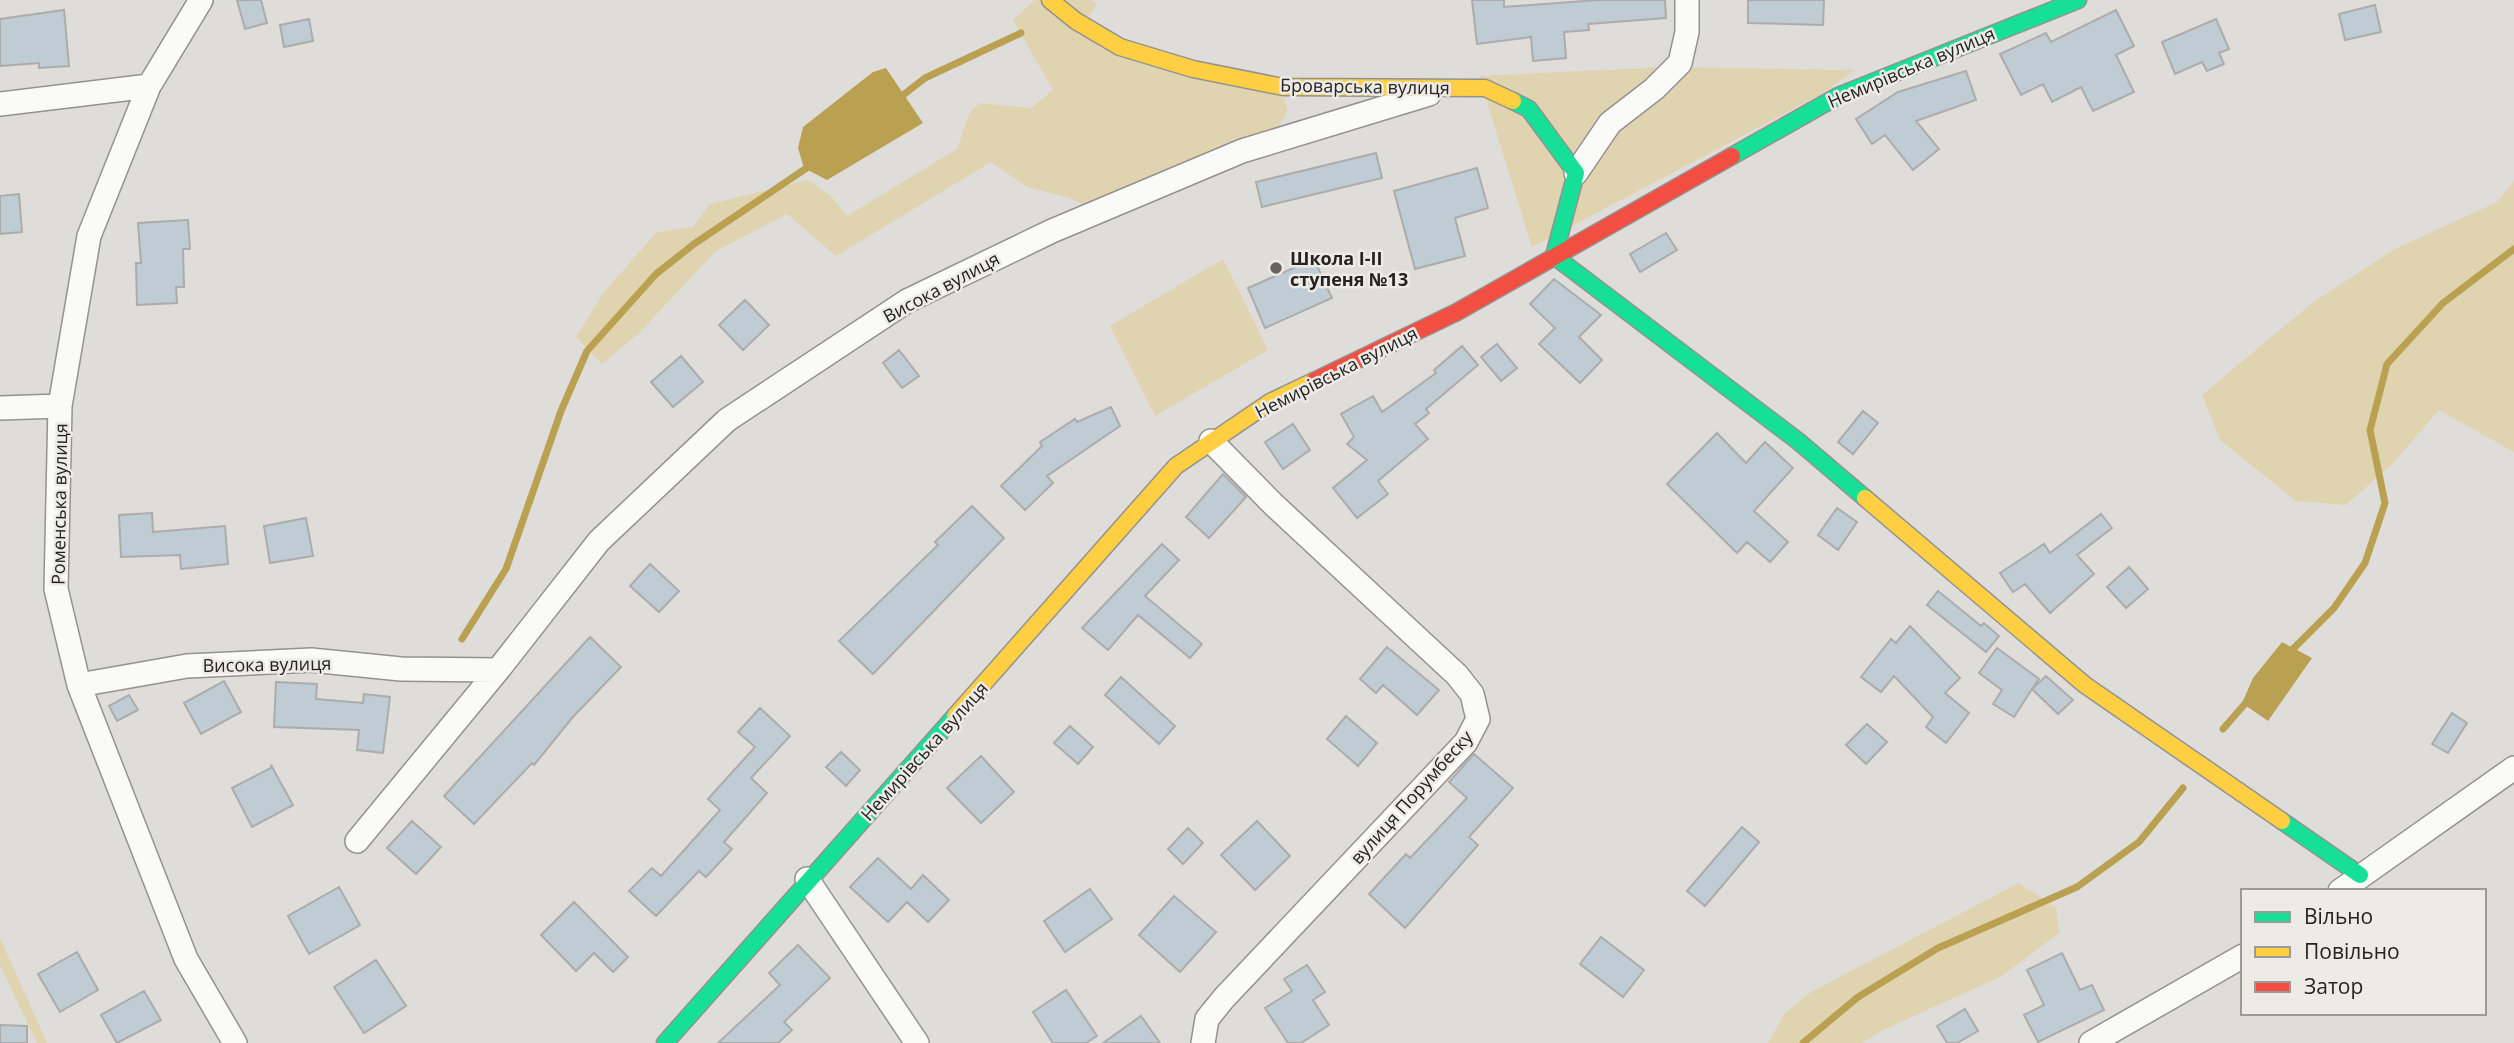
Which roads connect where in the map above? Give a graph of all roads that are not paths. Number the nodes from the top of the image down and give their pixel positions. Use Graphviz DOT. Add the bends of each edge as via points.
graph roads {
  1 [pos="201,0"];
  2 [pos="1050,0"];
  3 [pos="1687,0"];
  4 [pos="2078,0"];
  5 [pos="149,86"];
  6 [pos="1452,87"];
  7 [pos="0,104"];
  8 [pos="1576,173"];
  9 [pos="1554,256"];
  10 [pos="60,406"];
  11 [pos="0,408"];
  12 [pos="1211,441"];
  13 [pos="498,670"];
  14 [pos="79,685"];
  15 [pos="2514,768"];
  16 [pos="357,841"];
  17 [pos="2360,875"];
  18 [pos="807,879"];
  19 [pos="2342,889"];
  20 [pos="2241,957"];
  21 [pos="235,1043"];
  22 [pos="665,1043"];
  23 [pos="917,1043"];
  24 [pos="1203,1043"];
  25 [pos="2091,1043"];
  1 -- 5 [label="street, Роменська вулиця"];
  2 -- 6 [label="street, Броварська вулиця" via="1120,47 1206,71 1283,87"];
  3 -- 8 [label="street" via="1680,63 1609,123"];
  4 -- 9 [label="street, Немирівська вулиця" via="1838,96"];
  5 -- 7 [label="street"];
  5 -- 10 [label="street, Роменська вулиця" via="89,236"];
  6 -- 8 [label="street, Броварська вулиця" via="1485,88 1529,109"];
  6 -- 13 [label="street, Висока вулиця" via="1242,151 1052,231 907,301 727,420 599,541"];
  8 -- 9 [label="street"];
  9 -- 12 [label="street, Немирівська вулиця" via="1457,312 1270,402"];
  9 -- 17 [label="street" via="1798,442 2085,685"];
  10 -- 11 [label="street"];
  10 -- 14 [label="street, Роменська вулиця" via="56,589"];
  12 -- 18 [label="street, Немирівська вулиця" via="1176,466"];
  12 -- 24 [label="street, вулиця Порумбеску" via="1457,675 1472,694 1478,719 1466,741 1207,1018"];
  13 -- 14 [label="street, Висока вулиця" via="401,669 311,660 187,666"];
  13 -- 16 [label="street, Висока вулиця"];
  14 -- 21 [label="street, Роменська вулиця" via="186,958"];
  15 -- 17 [label="street"];
  17 -- 19 [label="street"];
  18 -- 22 [label="street, Немирівська вулиця"];
  18 -- 23 [label="street"];
  20 -- 25 [label="street"];
}
